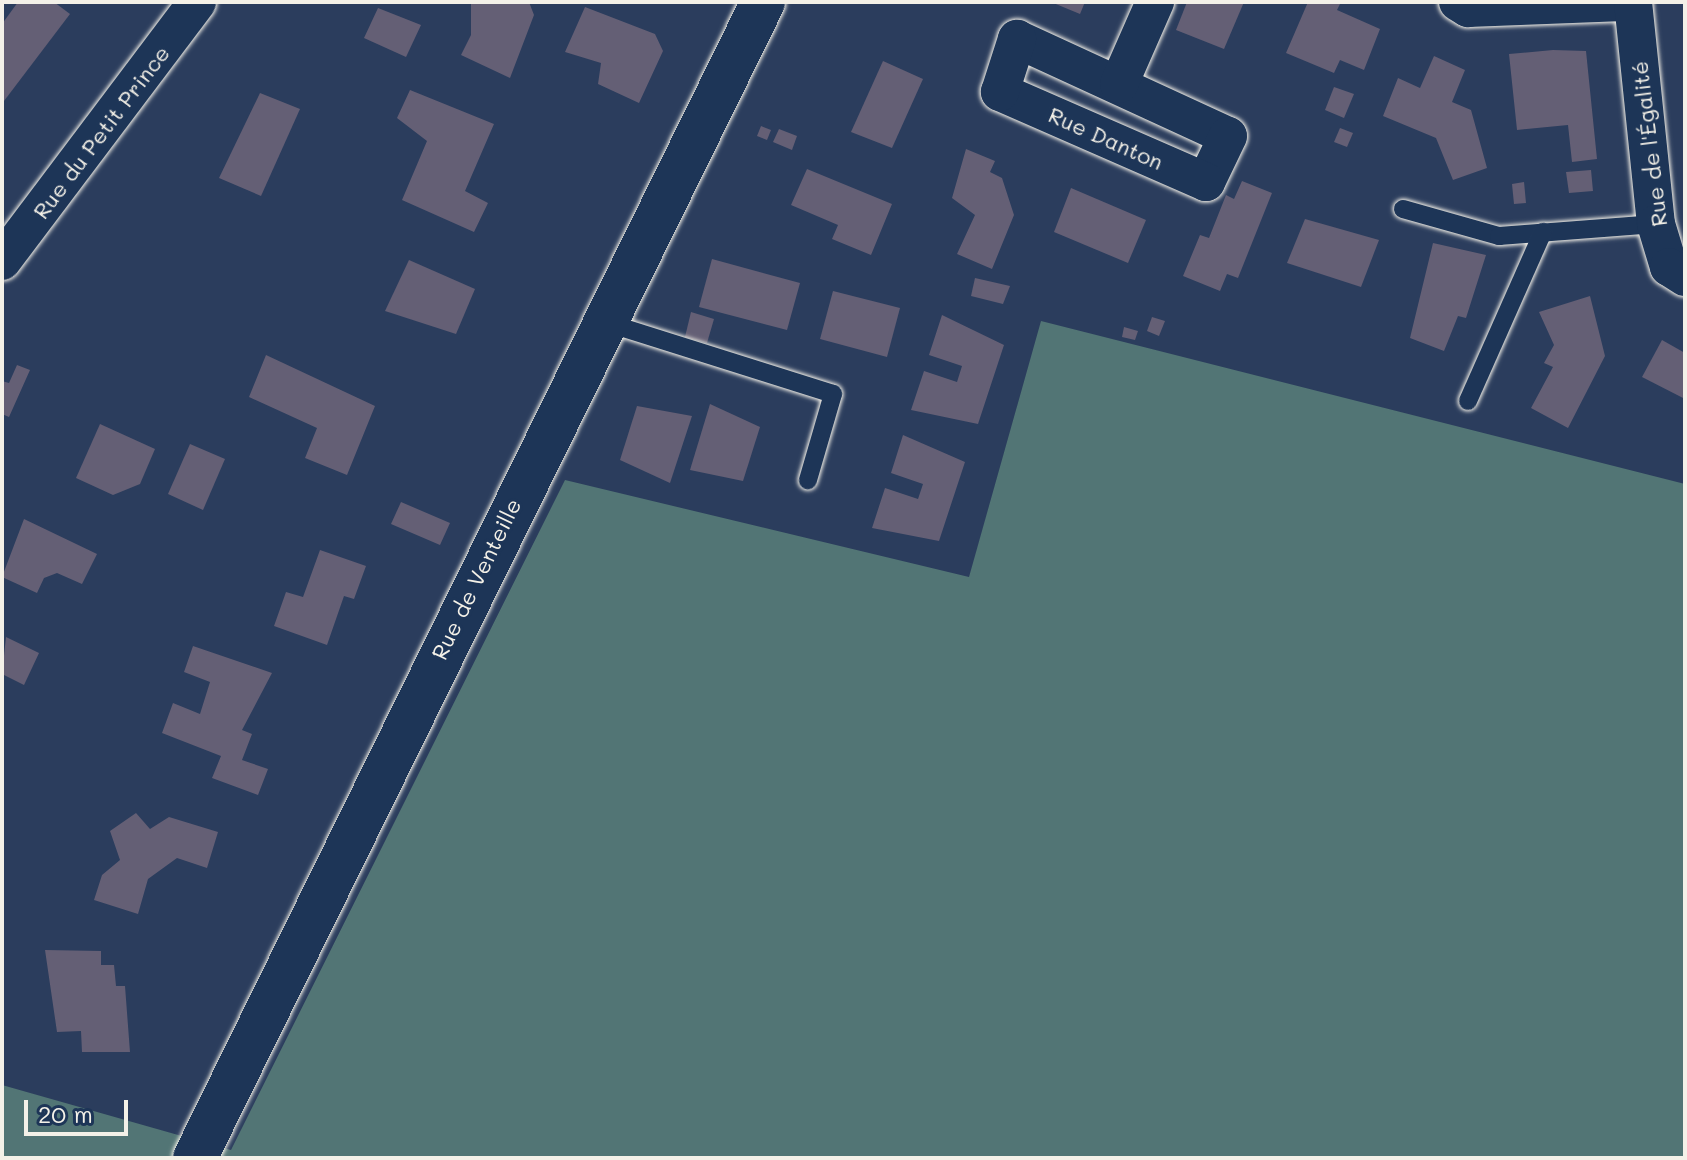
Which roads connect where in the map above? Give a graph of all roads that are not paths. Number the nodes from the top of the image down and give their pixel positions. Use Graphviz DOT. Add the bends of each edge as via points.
graph roads {
  1 [pos="197,2"];
  2 [pos="1155,2"];
  3 [pos="1458,2"];
  4 [pos="1624,2"];
  5 [pos="1633,2"];
  6 [pos="758,3"];
  7 [pos="1119,84"];
  8 [pos="1403,209"];
  9 [pos="1656,224"];
  10 [pos="1543,232"];
  11 [pos="2,261"];
  12 [pos="1685,277"];
  13 [pos="602,321"];
  14 [pos="1468,401"];
  15 [pos="808,480"];
  16 [pos="195,1158"];
  1 -- 11 [label="street, Rue du Petit Prince"];
  2 -- 7 [label="street"];
  3 -- 4 [label="street" via="1468,8"];
  5 -- 9 [label="street, Rue de l'Égalité"];
  6 -- 13 [label="street, Rue de Venteille"];
  7 -- 7 [label="street, Rue Danton" via="1017,39 1000,92 1206,182 1228,136"];
  8 -- 10 [label="lane" via="1499,236"];
  9 -- 10 [label="lane"];
  9 -- 12 [label="street, Rue de l'Égalité" via="1669,267"];
  10 -- 14 [label="lane"];
  13 -- 15 [label="lane" via="833,394"];
  13 -- 16 [label="street, Rue de Venteille"];
}
